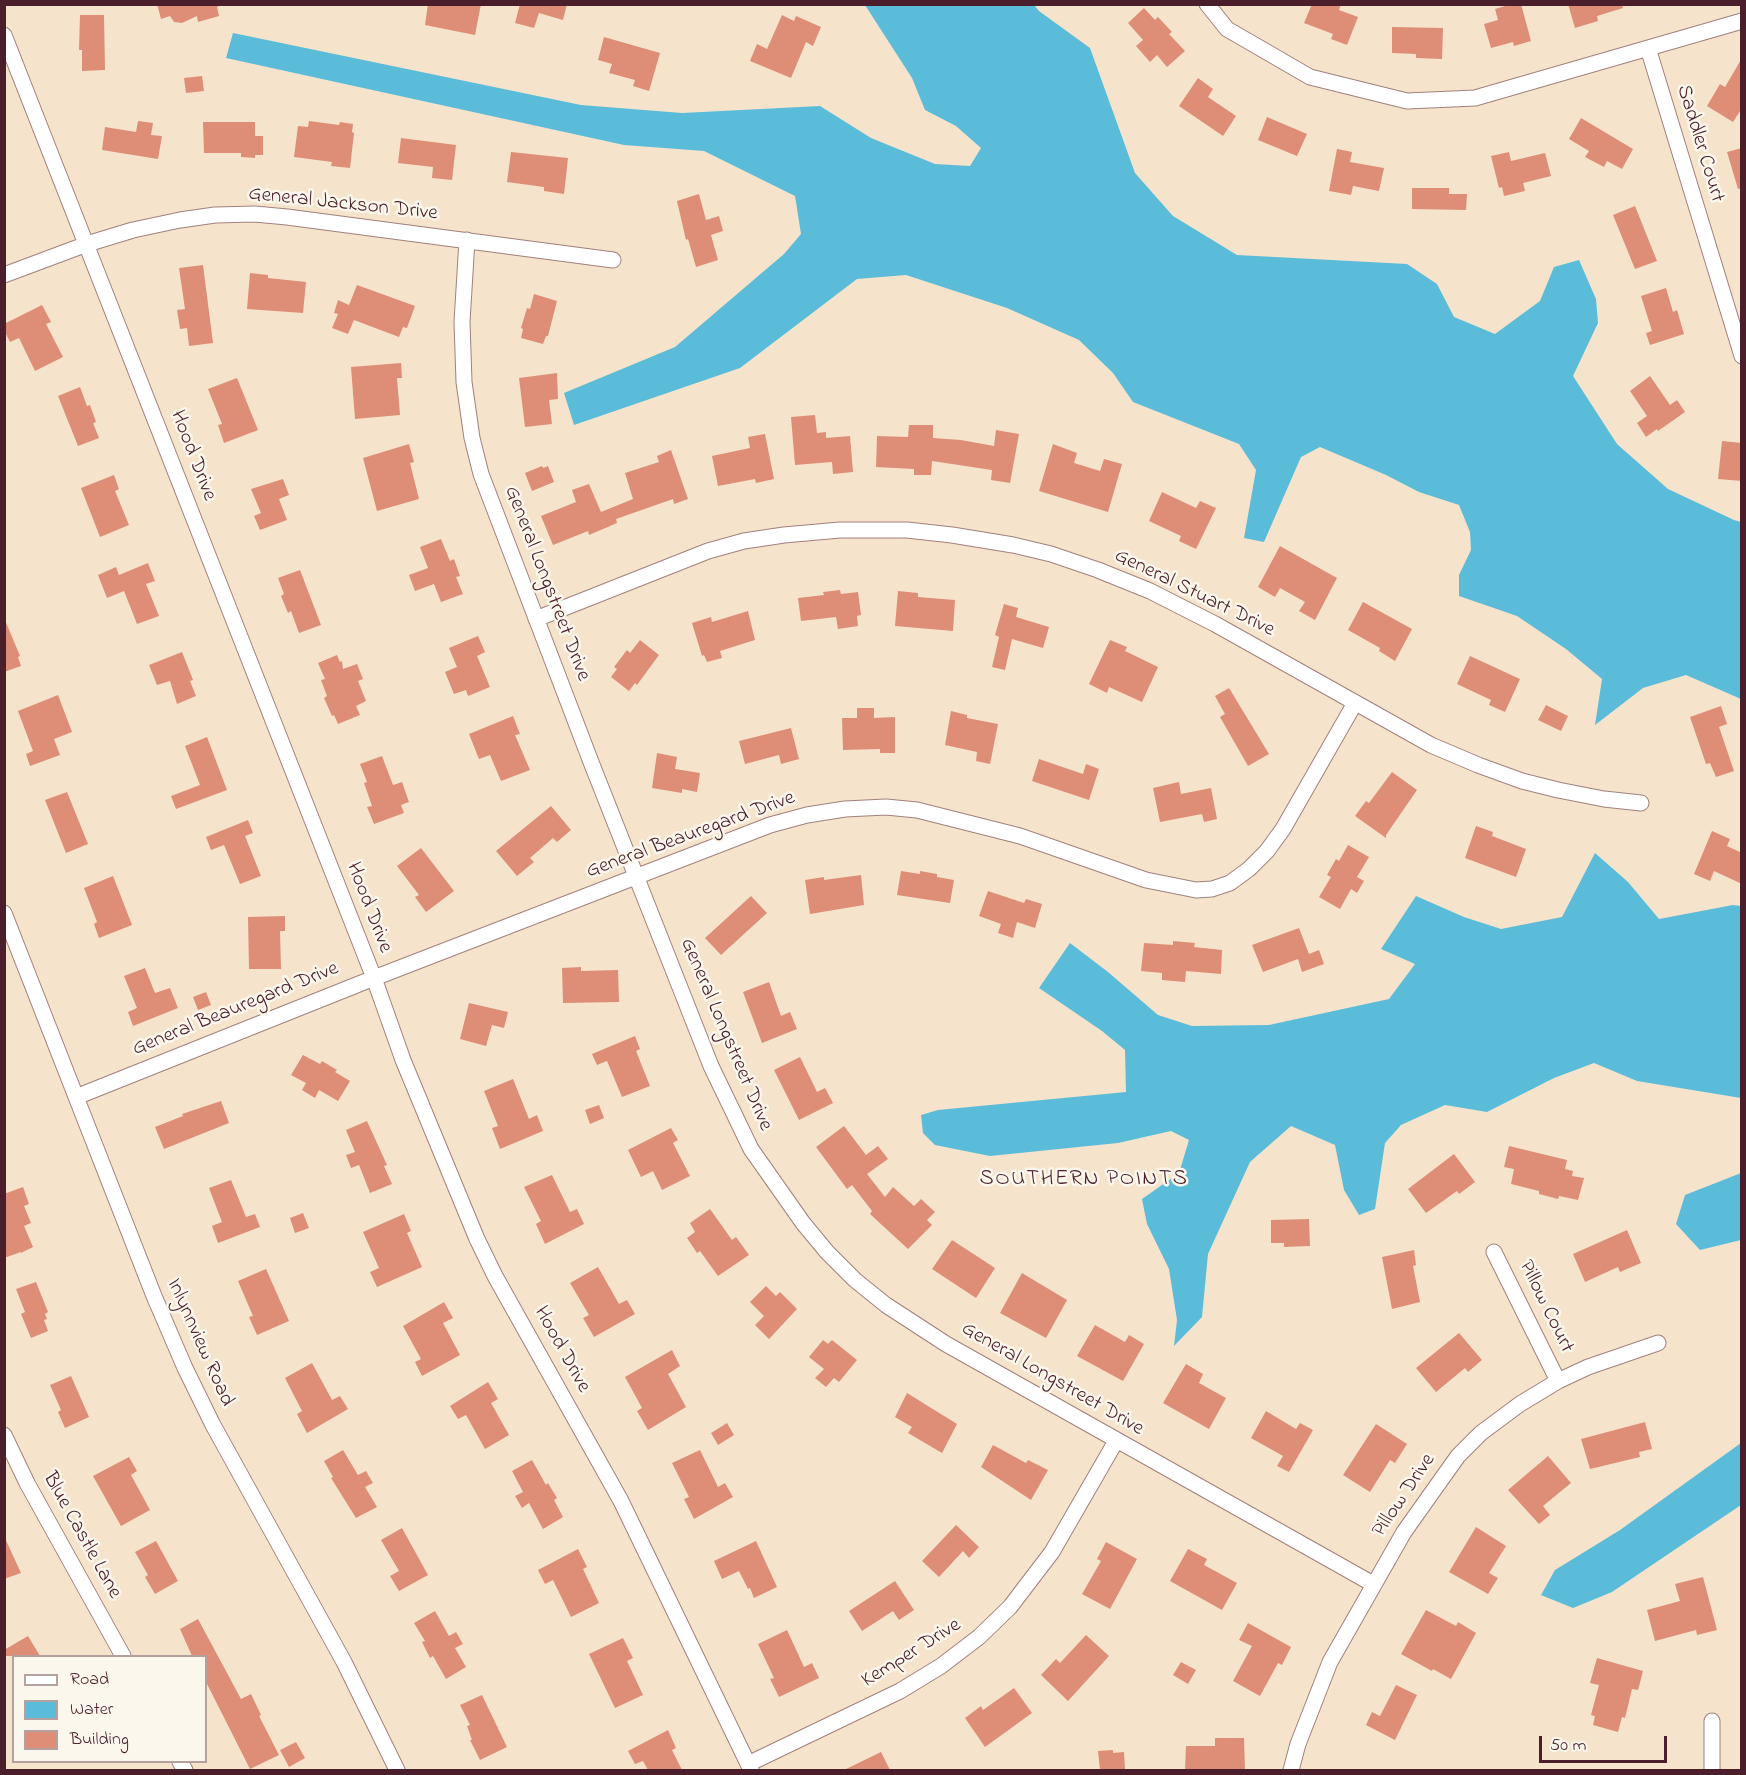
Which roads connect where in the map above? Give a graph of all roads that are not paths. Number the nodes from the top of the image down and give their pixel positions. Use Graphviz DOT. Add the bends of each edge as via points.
graph roads {
  1 [pos="1207,4"];
  2 [pos="1742,21"];
  3 [pos="4,35"];
  4 [pos="1648,48"];
  5 [pos="467,240"];
  6 [pos="87,244"];
  7 [pos="613,260"];
  8 [pos="4,275"];
  9 [pos="1742,356"];
  10 [pos="536,619"];
  11 [pos="1355,703"];
  12 [pos="1641,803"];
  13 [pos="638,876"];
  14 [pos="4,913"];
  15 [pos="374,978"];
  16 [pos="76,1097"];
  17 [pos="1494,1252"];
  18 [pos="1658,1343"];
  19 [pos="1558,1381"];
  20 [pos="4,1435"];
  21 [pos="1116,1441"];
  22 [pos="11,1466"];
  23 [pos="1373,1584"];
  24 [pos="122,1655"];
  25 [pos="1712,1721"];
  26 [pos="750,1767"];
  27 [pos="397,1770"];
  28 [pos="1291,1770"];
  29 [pos="1712,1770"];
  1 -- 4 [label="street" via="1227,29 1310,77 1407,101 1475,98"];
  2 -- 4 [label="street"];
  3 -- 6 [label="street, Hood Drive"];
  4 -- 9 [label="street, Saddler Court"];
  5 -- 6 [label="street, General Jackson Drive" via="255,214 180,220"];
  5 -- 7 [label="street, General Jackson Drive"];
  5 -- 10 [label="street, General Longstreet Drive" via="462,347 472,438 481,474"];
  6 -- 8 [label="street, General Jackson Drive"];
  6 -- 15 [label="street, Hood Drive"];
  10 -- 11 [label="street, General Stuart Drive" via="708,551 744,542 840,530 941,534 1052,554 1140,587 1215,624"];
  10 -- 13 [label="street, General Longstreet Drive"];
  11 -- 12 [label="street, General Stuart Drive" via="1431,745 1478,765 1581,795"];
  11 -- 13 [label="street, General Beauregard Drive" via="1267,851 1230,883 1212,889 1196,890 1146,880 1009,833 941,815 886,807 817,813 770,825"];
  13 -- 15 [label="street, General Beauregard Drive"];
  13 -- 21 [label="street, General Longstreet Drive" via="711,1066 751,1149 827,1252 886,1305 946,1344"];
  14 -- 16 [label="street, Inlynnview Road"];
  15 -- 16 [label="street, General Beauregard Drive"];
  15 -- 26 [label="street, Hood Drive" via="403,1060 477,1239 621,1501"];
  16 -- 27 [label="street, Inlynnview Road" via="198,1397 323,1621"];
  17 -- 19 [label="street, Pillow Court"];
  18 -- 19 [label="street, Pillow Drive"];
  19 -- 23 [label="street, Pillow Drive" via="1504,1415 1458,1456"];
  20 -- 22 [label="street, Blue Castle Lane"];
  21 -- 23 [label="street, General Longstreet Drive"];
  21 -- 26 [label="street, Kemper Drive" via="1052,1552 1010,1607 979,1637 900,1691"];
  22 -- 24 [label="street, Blue Castle Lane"];
  23 -- 28 [label="street, Pillow Drive" via="1330,1662"];
  25 -- 29 [label="street"];
}
